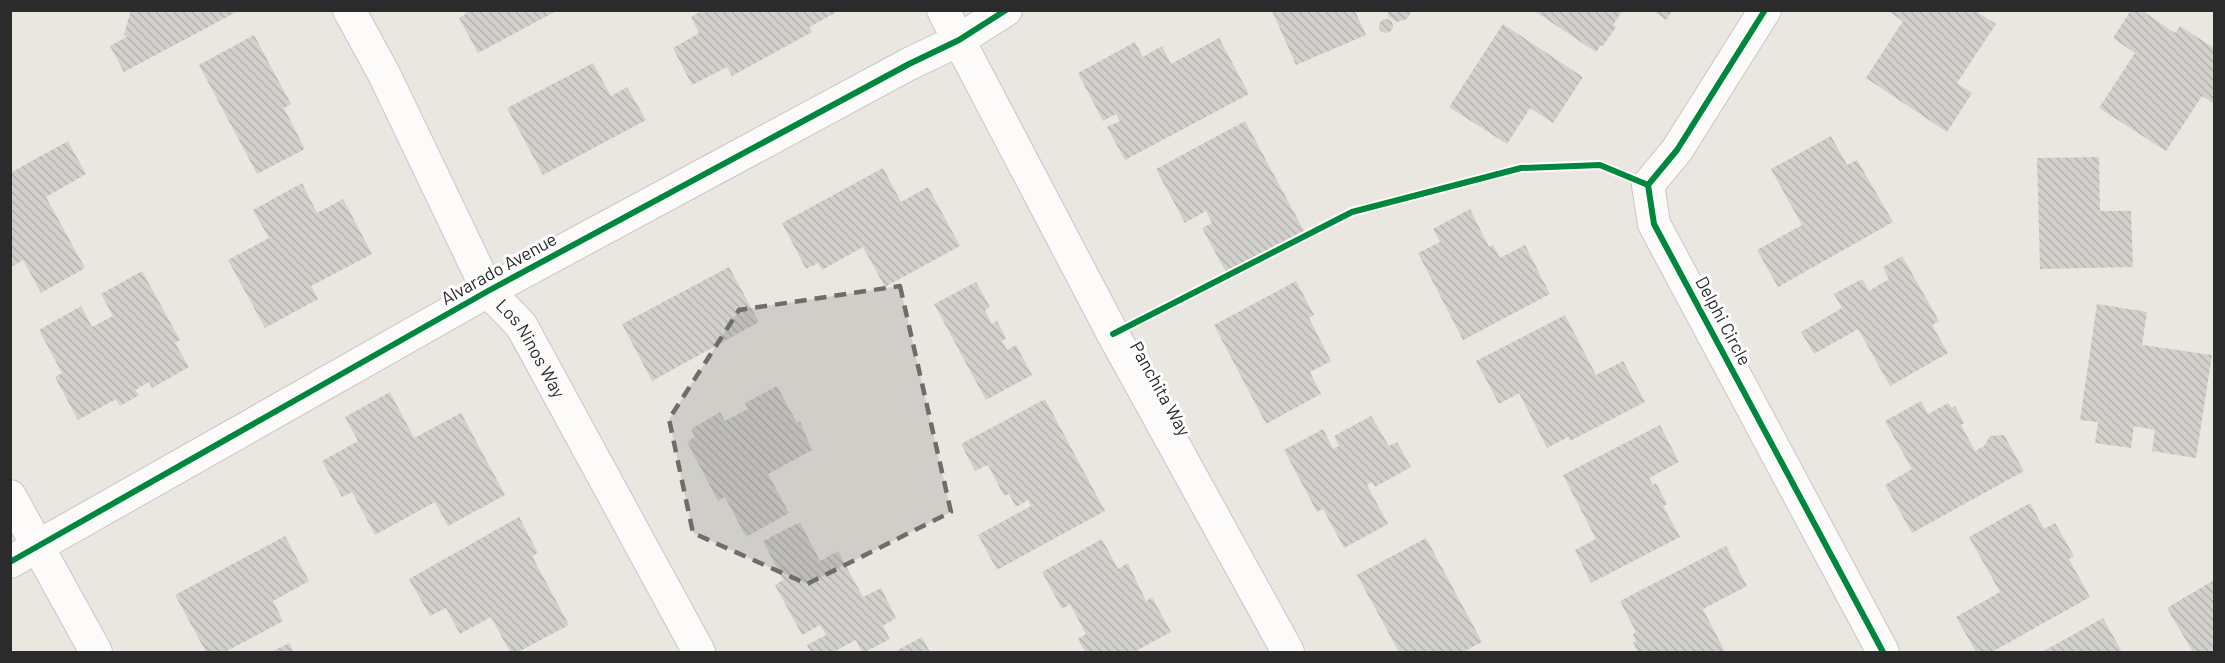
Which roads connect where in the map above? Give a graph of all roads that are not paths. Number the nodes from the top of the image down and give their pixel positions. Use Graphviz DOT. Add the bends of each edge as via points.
graph roads {
  1 [pos="349,10"];
  2 [pos="943,10"];
  3 [pos="1006,10"];
  4 [pos="1765,10"];
  5 [pos="959,40"];
  6 [pos="488,291"];
  7 [pos="10,496"];
  8 [pos="39,548"];
  9 [pos="10,562"];
  10 [pos="96,652"];
  11 [pos="699,652"];
  12 [pos="1288,652"];
  13 [pos="1883,652"];
  1 -- 6 [label="street, Los Ninos Way"];
  2 -- 5 [label="street, Panchita Way"];
  3 -- 5 [label="street, Alvarado Avenue"];
  4 -- 13 [label="street, Delphi Circle" via="1677,150 1648,184 1654,224"];
  5 -- 6 [label="street, Alvarado Avenue"];
  5 -- 12 [label="street, Panchita Way" via="1113,334"];
  6 -- 8 [label="street, Alvarado Avenue"];
  6 -- 11 [label="street, Los Ninos Way" via="521,325"];
  7 -- 8 [label="street"];
  8 -- 9 [label="street, Alvarado Avenue"];
  8 -- 10 [label="street"];
}
